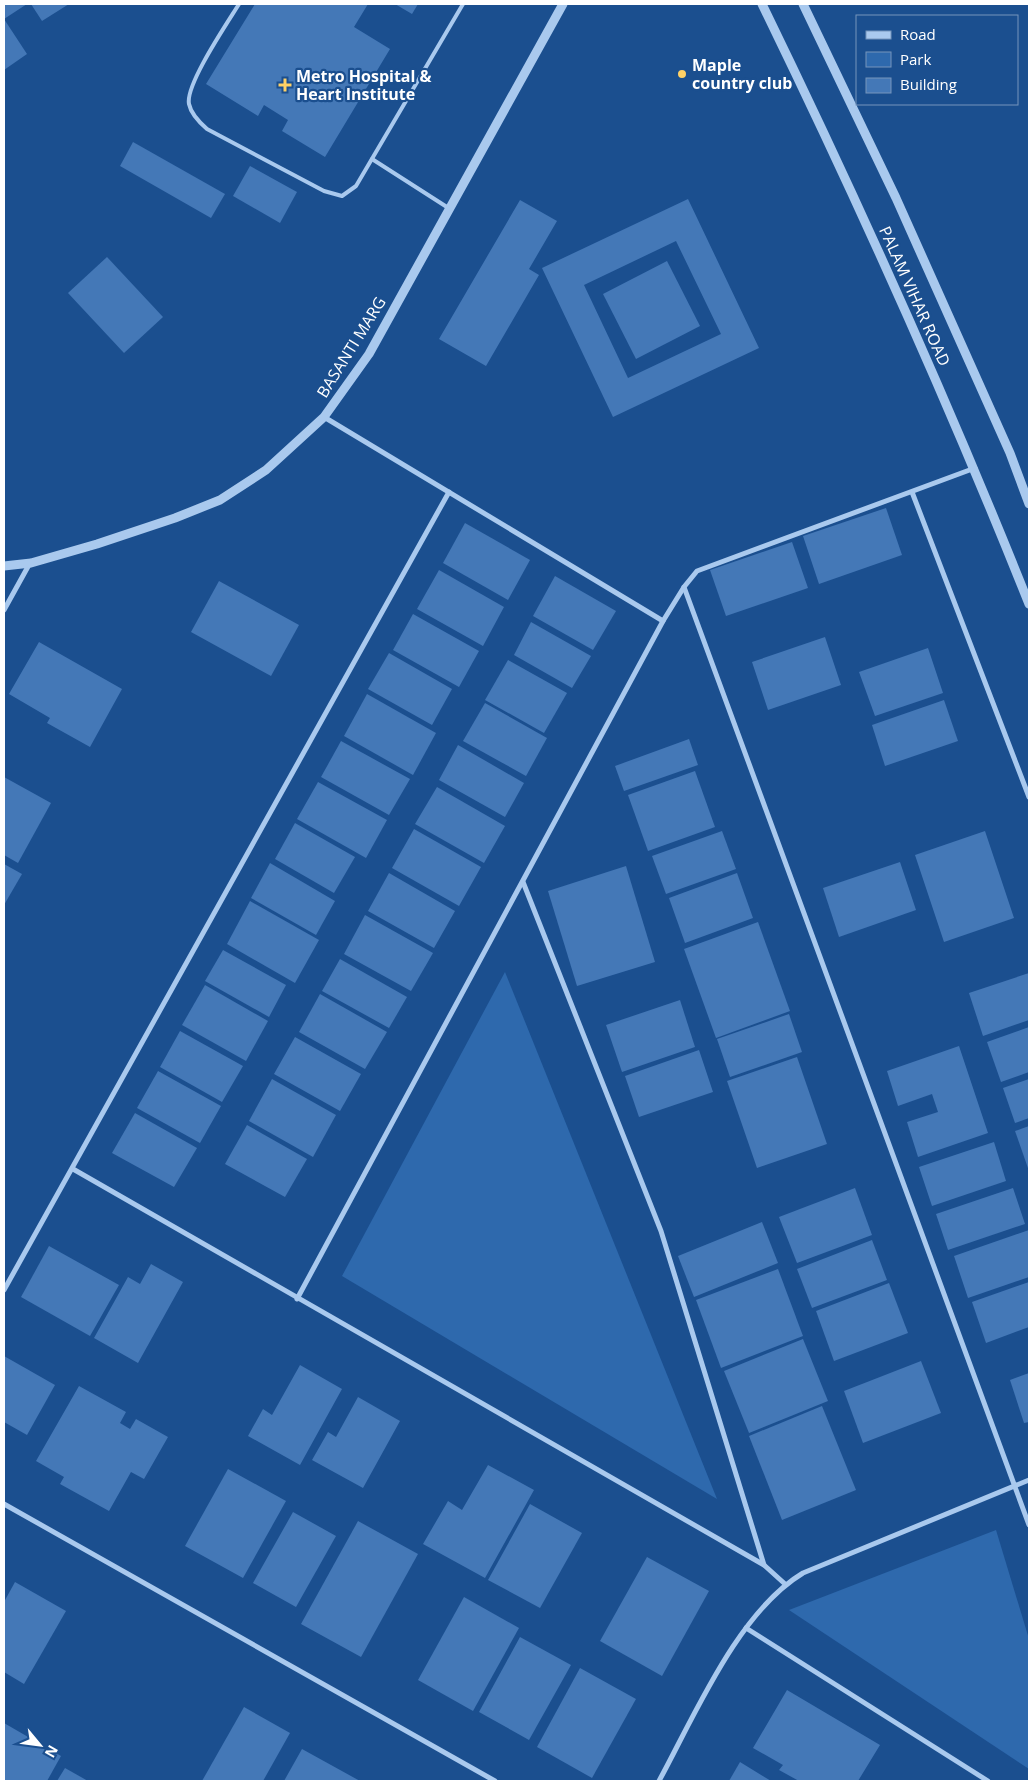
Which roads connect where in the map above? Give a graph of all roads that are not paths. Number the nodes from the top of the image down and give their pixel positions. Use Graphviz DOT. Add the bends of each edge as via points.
graph roads {
  1 [pos="239,4"];
  2 [pos="463,4"];
  3 [pos="563,4"];
  4 [pos="762,4"];
  5 [pos="803,4"];
  6 [pos="372,159"];
  7 [pos="450,209"];
  8 [pos="324,417"];
  9 [pos="975,468"];
  10 [pos="449,492"];
  11 [pos="912,492"];
  12 [pos="1029,504"];
  13 [pos="31,563"];
  14 [pos="4,566"];
  15 [pos="684,587"];
  16 [pos="1029,604"];
  17 [pos="4,610"];
  18 [pos="663,621"];
  19 [pos="1029,797"];
  20 [pos="523,882"];
  21 [pos="73,1169"];
  22 [pos="4,1290"];
  23 [pos="297,1299"];
  24 [pos="1029,1480"];
  25 [pos="1015,1485"];
  26 [pos="4,1504"];
  27 [pos="1029,1525"];
  28 [pos="764,1565"];
  29 [pos="784,1584"];
  30 [pos="746,1628"];
  31 [pos="495,1781"];
  32 [pos="659,1781"];
  33 [pos="988,1781"];
  1 -- 6 [label="lane" via="192,83 188,102 196,119 206,128 324,192 342,196 356,186"];
  2 -- 6 [label="lane"];
  3 -- 7 [label="street, BASANTI MARG"];
  4 -- 9 [label="street, PALAM VIHAR ROAD" via="836,155"];
  5 -- 12 [label="street, PALAM VIHAR ROAD" via="908,226 1010,452"];
  6 -- 7 [label="lane"];
  7 -- 8 [label="street, BASANTI MARG" via="369,354"];
  8 -- 10 [label="street"];
  8 -- 13 [label="street, BASANTI MARG" via="266,470 220,500 175,518"];
  9 -- 11 [label="street"];
  9 -- 16 [label="street, PALAM VIHAR ROAD"];
  10 -- 18 [label="street"];
  10 -- 21 [label="street"];
  11 -- 15 [label="street" via="697,571"];
  11 -- 19 [label="street"];
  13 -- 14 [label="street, BASANTI MARG"];
  13 -- 17 [label="street"];
  15 -- 18 [label="street"];
  15 -- 25 [label="street"];
  18 -- 20 [label="street"];
  20 -- 23 [label="street"];
  20 -- 28 [label="street" via="661,1231"];
  21 -- 22 [label="street"];
  21 -- 23 [label="street"];
  23 -- 28 [label="street"];
  24 -- 25 [label="street"];
  25 -- 27 [label="street"];
  25 -- 29 [label="street" via="803,1572"];
  26 -- 31 [label="street"];
  28 -- 29 [label="street"];
  29 -- 30 [label="street"];
  30 -- 32 [label="street"];
  30 -- 33 [label="street"];
}
